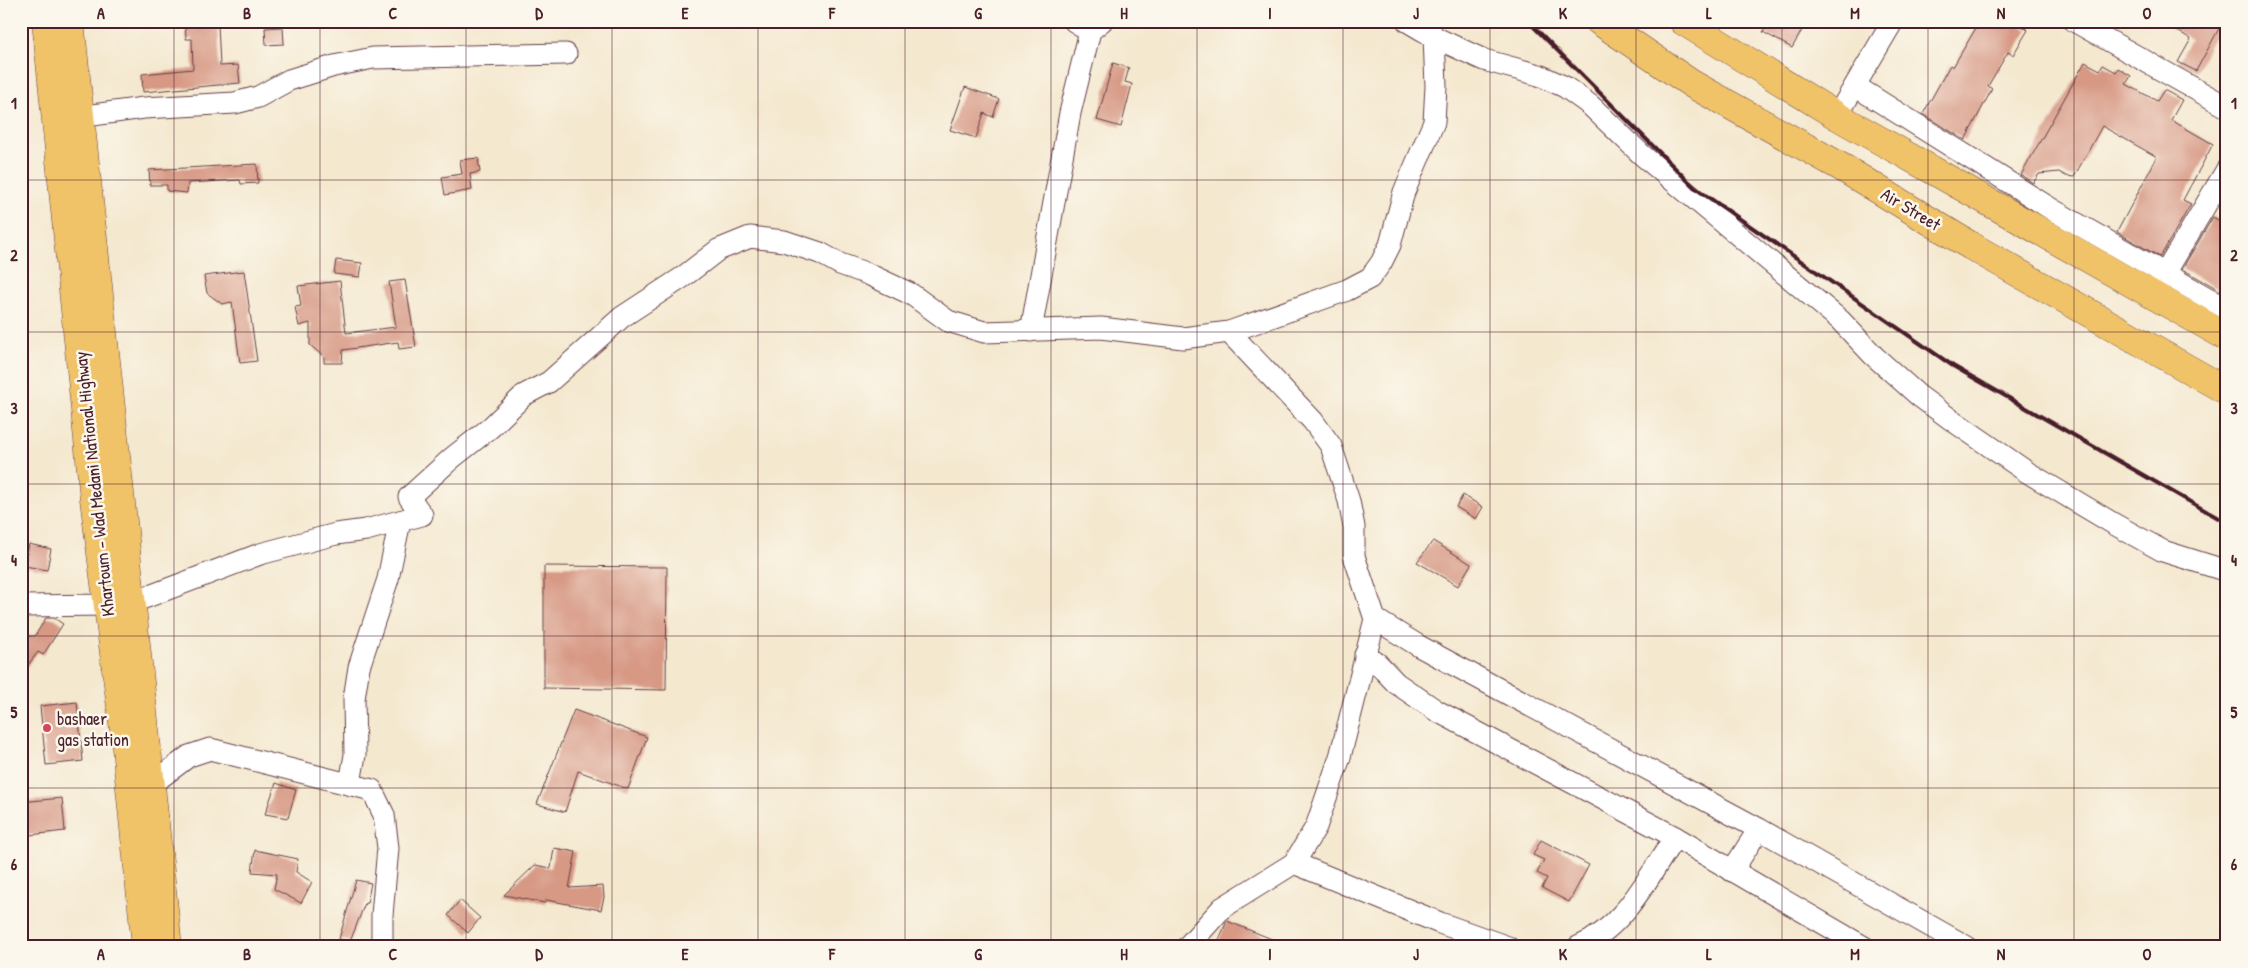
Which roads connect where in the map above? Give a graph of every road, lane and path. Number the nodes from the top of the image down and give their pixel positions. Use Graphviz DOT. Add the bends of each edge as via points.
graph roads {
  1 [pos="46,21"];
  2 [pos="70,21"];
  3 [pos="1407,21"];
  4 [pos="1599,21"];
  5 [pos="1683,21"];
  6 [pos="1893,21"];
  7 [pos="2074,21"];
  8 [pos="1088,24"];
  9 [pos="1430,29"];
  10 [pos="566,54"];
  11 [pos="1855,86"];
  12 [pos="2227,107"];
  13 [pos="78,116"];
  14 [pos="1837,116"];
  15 [pos="2227,168"];
  16 [pos="2158,284"];
  17 [pos="2227,309"];
  18 [pos="1032,331"];
  19 [pos="1229,332"];
  20 [pos="2227,337"];
  21 [pos="2227,391"];
  22 [pos="400,521"];
  23 [pos="2227,571"];
  24 [pos="119,604"];
  25 [pos="21,606"];
  26 [pos="1374,619"];
  27 [pos="1365,655"];
  28 [pos="350,783"];
  29 [pos="152,784"];
  30 [pos="1759,830"];
  31 [pos="1675,837"];
  32 [pos="1294,863"];
  33 [pos="1732,870"];
  34 [pos="146,947"];
  35 [pos="168,947"];
  36 [pos="382,947"];
  37 [pos="1187,947"];
  38 [pos="1508,947"];
  39 [pos="1578,947"];
  40 [pos="1864,947"];
  41 [pos="1967,947"];
  1 -- 24 [label="main road, Khartoum - Wad Medani National Highway" via="94,499"];
  2 -- 13 [label="main road, Khartoum - Wad Medani National Highway"];
  3 -- 9 [label="street"];
  4 -- 21 [label="main road, Air Street" via="1692,84"];
  5 -- 14 [label="main road"];
  6 -- 11 [label="street"];
  7 -- 12 [label="street"];
  8 -- 18 [label="street"];
  9 -- 19 [label="street" via="1436,86 1434,122 1404,192 1390,245 1381,263 1370,278 1348,290"];
  9 -- 23 [label="street" via="1484,60 1540,75 1565,87 1590,105 1642,155 1840,320 1919,396 2027,472 2163,551"];
  10 -- 13 [label="street" via="373,58 289,80 258,97 235,103 144,108"];
  11 -- 14 [label="street"];
  11 -- 16 [label="street" via="2053,210"];
  13 -- 24 [label="main road, Khartoum - Wad Medani National Highway"];
  14 -- 16 [label="main road"];
  15 -- 16 [label="street"];
  16 -- 17 [label="street"];
  16 -- 20 [label="main road"];
  18 -- 19 [label="street" via="1101,328 1183,338"];
  18 -- 22 [label="street" via="984,332 948,321 911,294 820,253 784,241 750,237 718,250 622,317 549,382 524,396 410,497 422,515"];
  19 -- 26 [label="street" via="1301,408 1331,446 1351,509 1354,556"];
  22 -- 24 [label="street" via="260,554"];
  22 -- 28 [label="street" via="388,578 358,667 354,699 355,755"];
  24 -- 25 [label="street"];
  24 -- 29 [label="main road, Khartoum - Wad Medani National Highway"];
  24 -- 34 [label="main road, Khartoum - Wad Medani National Highway" via="125,738"];
  26 -- 27 [label="street"];
  26 -- 30 [label="street"];
  27 -- 31 [label="street" via="1396,683 1437,711"];
  27 -- 32 [label="street" via="1340,757 1316,827"];
  28 -- 29 [label="street" via="210,749 189,756"];
  28 -- 36 [label="street" via="372,790 384,815 388,848"];
  29 -- 35 [label="main road, Khartoum - Wad Medani National Highway"];
  30 -- 33 [label="street"];
  30 -- 41 [label="street"];
  31 -- 33 [label="street"];
  31 -- 39 [label="street" via="1623,914 1593,941"];
  32 -- 37 [label="street" via="1222,908"];
  32 -- 38 [label="street" via="1440,923"];
  33 -- 40 [label="street"];
}
